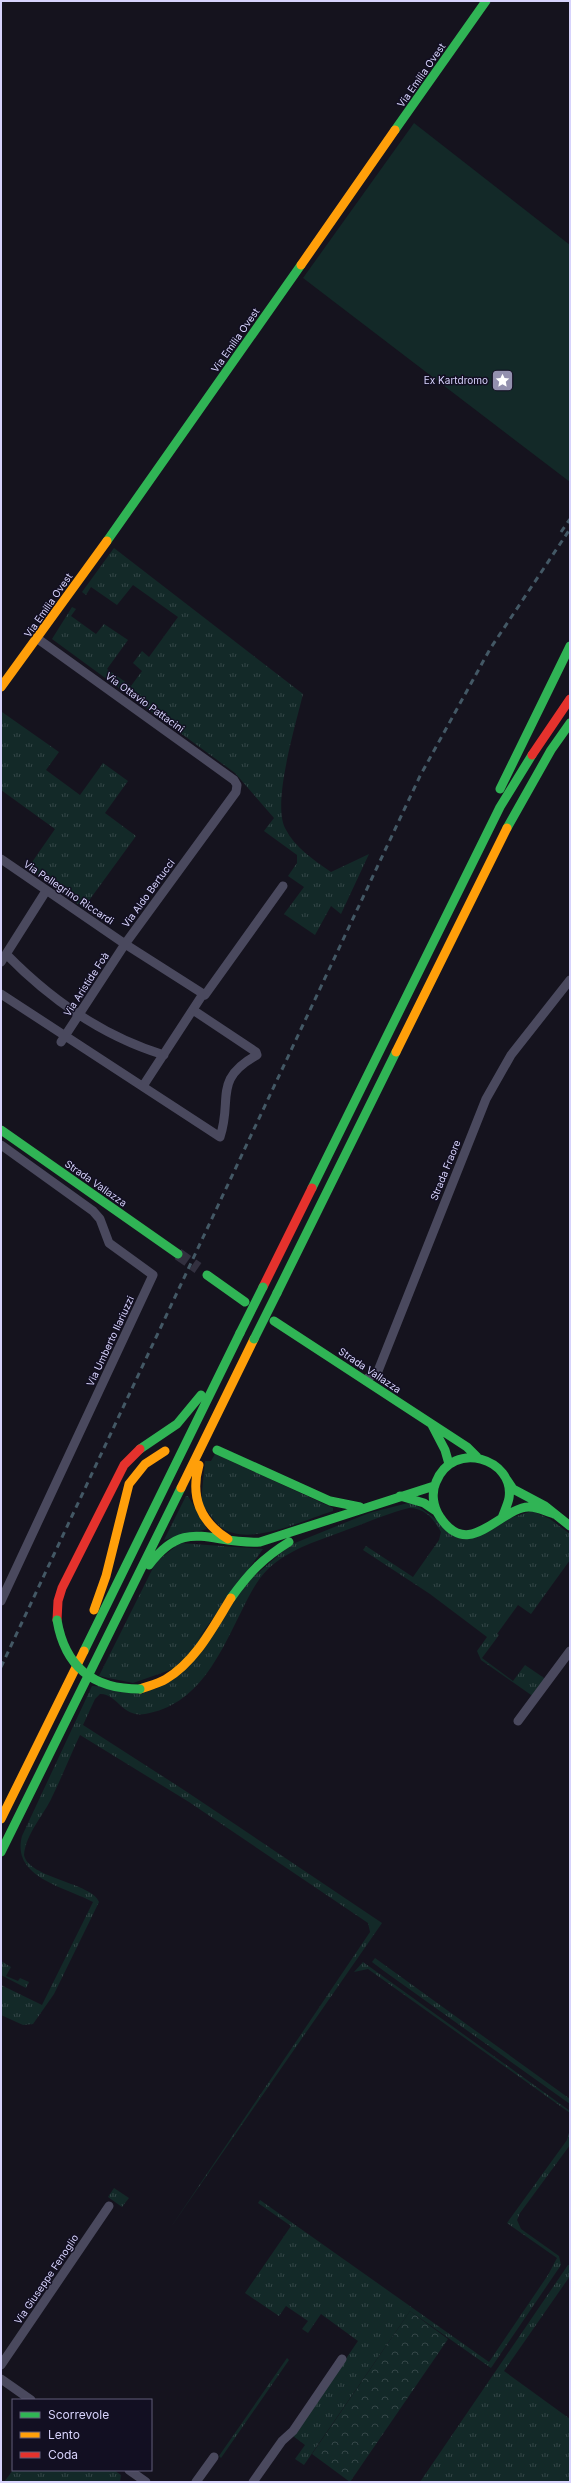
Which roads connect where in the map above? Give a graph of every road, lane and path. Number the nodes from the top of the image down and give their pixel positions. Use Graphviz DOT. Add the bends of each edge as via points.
graph roads {
  1 [pos="487,2"];
  2 [pos="38,639"];
  3 [pos="570,646"];
  4 [pos="1,687"];
  5 [pos="570,699"];
  6 [pos="570,723"];
  7 [pos="237,785"];
  8 [pos="1,859"];
  9 [pos="283,886"];
  10 [pos="46,891"];
  11 [pos="450,908"];
  12 [pos="125,944"];
  13 [pos="6,954"];
  14 [pos="1,962"];
  15 [pos="570,980"];
  16 [pos="1,994"];
  17 [pos="203,994"];
  18 [pos="193,1010"];
  19 [pos="79,1014"];
  20 [pos="63,1039"];
  21 [pos="164,1055"];
  22 [pos="143,1086"];
  23 [pos="1,1130"];
  24 [pos="1,1145"];
  25 [pos="178,1254"];
  26 [pos="202,1272"];
  27 [pos="245,1302"];
  28 [pos="274,1321"];
  29 [pos="240,1333"];
  30 [pos="238,1370"];
  31 [pos="365,1380"];
  32 [pos="432,1426"];
  33 [pos="217,1450"];
  34 [pos="165,1451"];
  35 [pos="477,1457"];
  36 [pos="449,1464"];
  37 [pos="506,1478"];
  38 [pos="434,1486"];
  39 [pos="400,1496"];
  40 [pos="379,1503"];
  41 [pos="365,1508"];
  42 [pos="436,1511"];
  43 [pos="554,1514"];
  44 [pos="502,1518"];
  45 [pos="570,1526"];
  46 [pos="228,1539"];
  47 [pos="1,1601"];
  48 [pos="86,1645"];
  49 [pos="570,1651"];
  50 [pos="78,1696"];
  51 [pos="518,1721"];
  52 [pos="1,1818"];
  53 [pos="1,1852"];
  54 [pos="109,2206"];
  55 [pos="342,2359"];
  56 [pos="1,2365"];
  57 [pos="1,2379"];
  58 [pos="29,2399"];
  59 [pos="214,2457"];
  60 [pos="130,2471"];
  61 [pos="146,2482"];
  62 [pos="196,2482"];
  63 [pos="253,2482"];
  1 -- 2 [label="main road, Via Emilia Ovest"];
  2 -- 4 [label="main road, Via Emilia Ovest"];
  2 -- 7 [label="street, Via Ottavio Pattacini" via="234,780"];
  3 -- 11 [label="main road" via="465,858"];
  5 -- 11 [label="main road" via="510,788"];
  6 -- 30 [label="main road, bridge" via="551,750 509,824"];
  7 -- 12 [label="street, Via Aldo Bertucci" via="236,792"];
  8 -- 10 [label="street, Via Pellegrino Riccardi"];
  9 -- 17 [label="street" via="205,995"];
  10 -- 12 [label="street, Via Pellegrino Riccardi"];
  10 -- 13 [label="street"];
  11 -- 29 [label="main road, bridge"];
  12 -- 17 [label="street"];
  12 -- 19 [label="street, Via Aristide Foà"];
  13 -- 14 [label="street"];
  13 -- 19 [label="street" via="42,988"];
  15 -- 31 [label="street, Strada Fraore" via="511,1055 486,1099 378,1371"];
  16 -- 20 [label="street"];
  17 -- 18 [label="street"];
  18 -- 21 [label="street"];
  18 -- 22 [label="street" via="256,1052 256,1056 244,1062 226,1086 224,1123 220,1137"];
  19 -- 20 [label="street, Via Aristide Foà"];
  19 -- 21 [label="street" via="116,1036"];
  20 -- 22 [label="street"];
  21 -- 22 [label="street"];
  23 -- 25 [label="main road, Strada Vallazza"];
  24 -- 47 [label="street, Via Umberto Ilariuzzi" via="93,1211 100,1219 109,1243 153,1275"];
  26 -- 27 [label="main road"];
  28 -- 31 [label="main road, Strada Vallazza"];
  29 -- 41 [label="main road, bridge" via="190,1411 173,1428 137,1451 120,1470 58,1600 56,1620 64,1647 75,1664 87,1675 112,1687 140,1689 166,1680 187,1663 243,1578 264,1555 340,1522"];
  29 -- 48 [label="main road"];
  30 -- 46 [label="main road" via="234,1391 202,1459 194,1484 196,1500 202,1514"];
  30 -- 50 [label="main road"];
  31 -- 32 [label="main road, Strada Vallazza"];
  32 -- 35 [label="main road, Strada Vallazza" via="467,1447"];
  32 -- 36 [label="main road, Strada Vallazza" via="445,1450"];
  33 -- 40 [label="main road" via="336,1503 361,1507"];
  34 -- 48 [label="main road" via="145,1464 130,1484 106,1576 87,1632"];
  35 -- 36 [label="main road" via="457,1459"];
  35 -- 37 [label="main road, Strada Vallazza" via="494,1464"];
  36 -- 38 [label="main road" via="442,1470"];
  37 -- 43 [label="main road, Strada Vallazza" via="513,1489 545,1506"];
  37 -- 44 [label="main road" via="510,1499"];
  38 -- 39 [label="main road"];
  38 -- 42 [label="main road"];
  39 -- 40 [label="main road"];
  39 -- 42 [label="main road"];
  40 -- 41 [label="main road"];
  41 -- 46 [label="main road" via="266,1541 246,1543"];
  42 -- 44 [label="main road, Strada Vallazza" via="447,1525 463,1532 480,1532"];
  43 -- 44 [label="main road, Strada Vallazza" via="538,1508 522,1508"];
  43 -- 45 [label="main road, Strada Vallazza"];
  46 -- 50 [label="main road" via="188,1536 170,1543 157,1554 106,1652"];
  48 -- 52 [label="main road"];
  49 -- 51 [label="street"];
  50 -- 53 [label="main road"];
  54 -- 56 [label="street, Via Giuseppe Fenoglio"];
  55 -- 63 [label="street" via="293,2431 280,2443"];
  57 -- 58 [label="street"];
  59 -- 62 [label="street"];
  60 -- 61 [label="street"];
}
